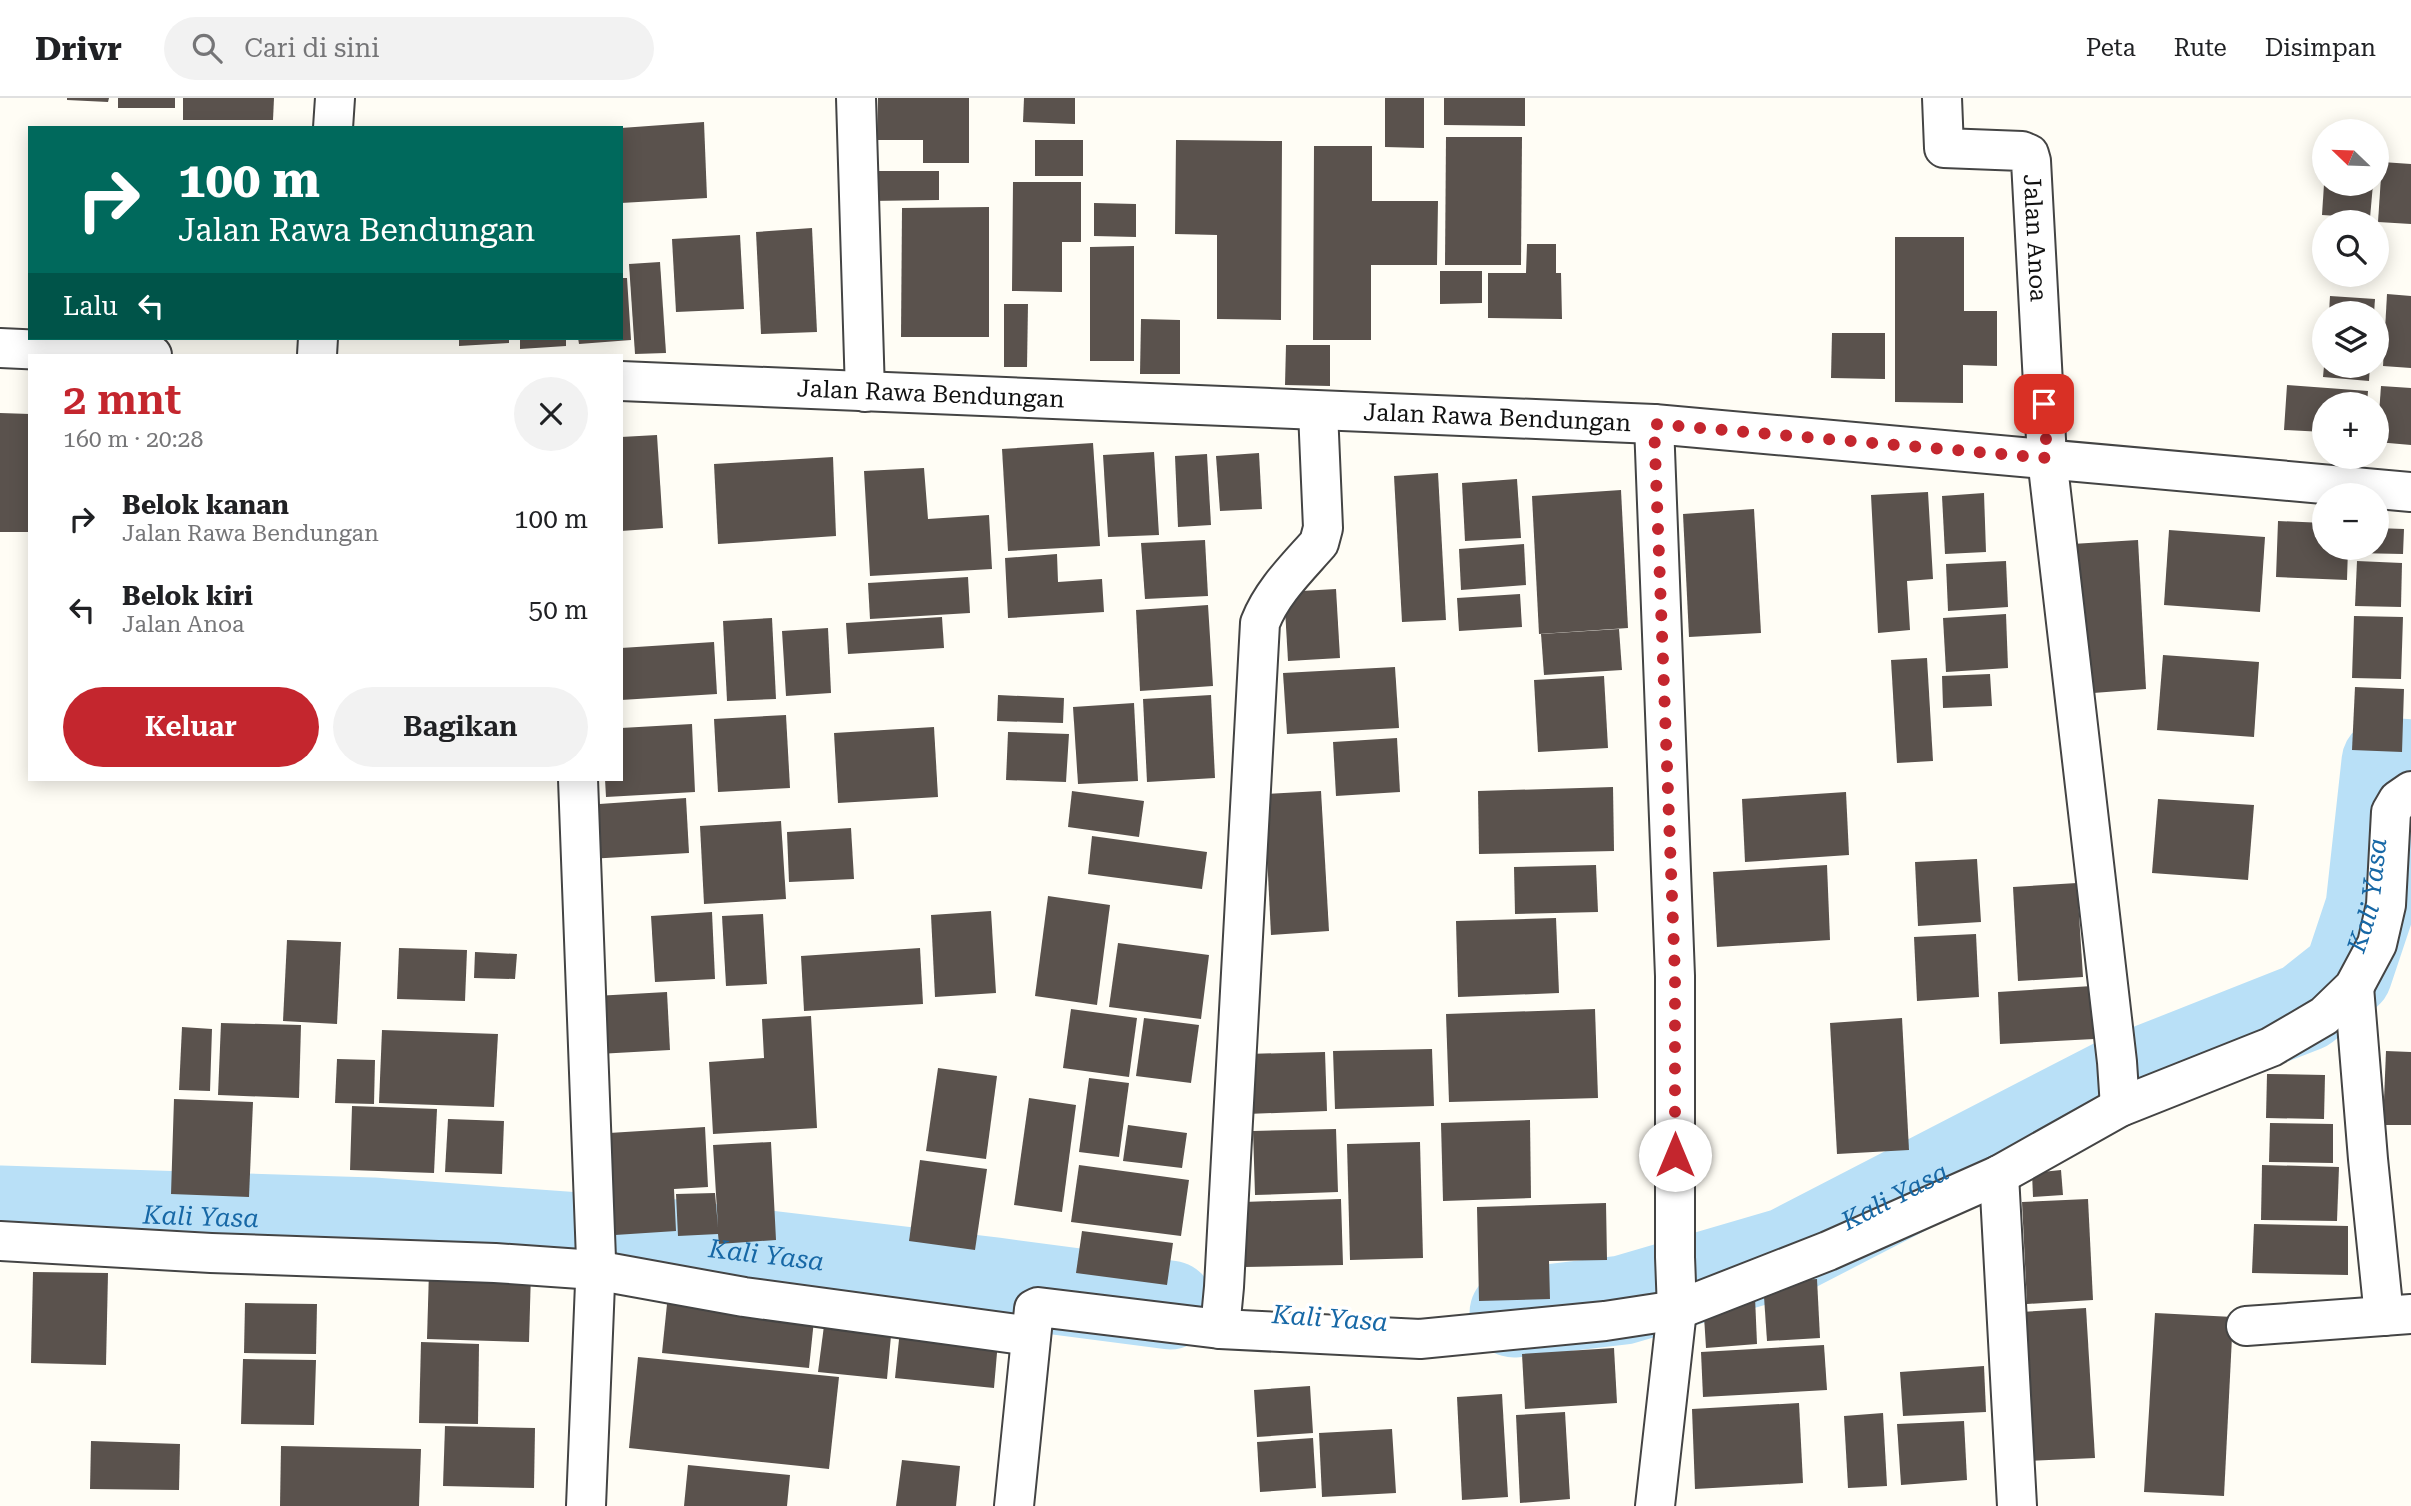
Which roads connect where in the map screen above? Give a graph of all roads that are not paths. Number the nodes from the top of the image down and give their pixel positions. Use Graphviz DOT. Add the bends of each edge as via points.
graph roads {
  1 [pos="335,98"];
  2 [pos="856,98"];
  3 [pos="1942,98"];
  4 [pos="333,126"];
  5 [pos="0,348"];
  6 [pos="130,354"];
  7 [pos="623,381"];
  8 [pos="864,393"];
  9 [pos="1318,411"];
  10 [pos="1654,424"];
  11 [pos="2047,458"];
  12 [pos="2411,492"];
  13 [pos="578,781"];
  14 [pos="2411,791"];
  15 [pos="2354,987"];
  16 [pos="2119,1084"];
  17 [pos="1999,1175"];
  18 [pos="0,1241"];
  19 [pos="595,1250"];
  20 [pos="1677,1303"];
  21 [pos="1222,1311"];
  22 [pos="2398,1315"];
  23 [pos="2246,1326"];
  24 [pos="1031,1336"];
  25 [pos="586,1506"];
  26 [pos="1014,1506"];
  27 [pos="1655,1506"];
  28 [pos="2017,1506"];
  1 -- 4 [label="street"];
  2 -- 8 [label="street"];
  3 -- 11 [label="street, Jalan Anoa" via="1944,148 2029,154"];
  5 -- 6 [label="street"];
  7 -- 8 [label="street, Jalan Rawa Bendungan"];
  8 -- 9 [label="street, Jalan Rawa Bendungan"];
  9 -- 10 [label="street, Jalan Rawa Bendungan"];
  9 -- 21 [label="street" via="1321,537 1273,596 1260,623"];
  10 -- 11 [label="street, Jalan Rawa Bendungan"];
  10 -- 20 [label="street" via="1675,976"];
  11 -- 12 [label="street, Jalan Rawa Bendungan"];
  11 -- 16 [label="street"];
  13 -- 19 [label="street"];
  14 -- 15 [label="street" via="2391,812 2386,905 2377,944"];
  15 -- 16 [label="street" via="2324,1016 2272,1048"];
  15 -- 22 [label="street" via="2368,1159"];
  16 -- 17 [label="street"];
  17 -- 20 [label="street" via="1828,1251"];
  17 -- 28 [label="street"];
  18 -- 19 [label="street" via="495,1263"];
  19 -- 24 [label="street" via="744,1297"];
  19 -- 25 [label="street"];
  20 -- 21 [label="street" via="1605,1321 1420,1339"];
  20 -- 27 [label="street"];
  21 -- 24 [label="street" via="1038,1307 1033,1311"];
  22 -- 23 [label="street"];
  24 -- 26 [label="street"];
}
